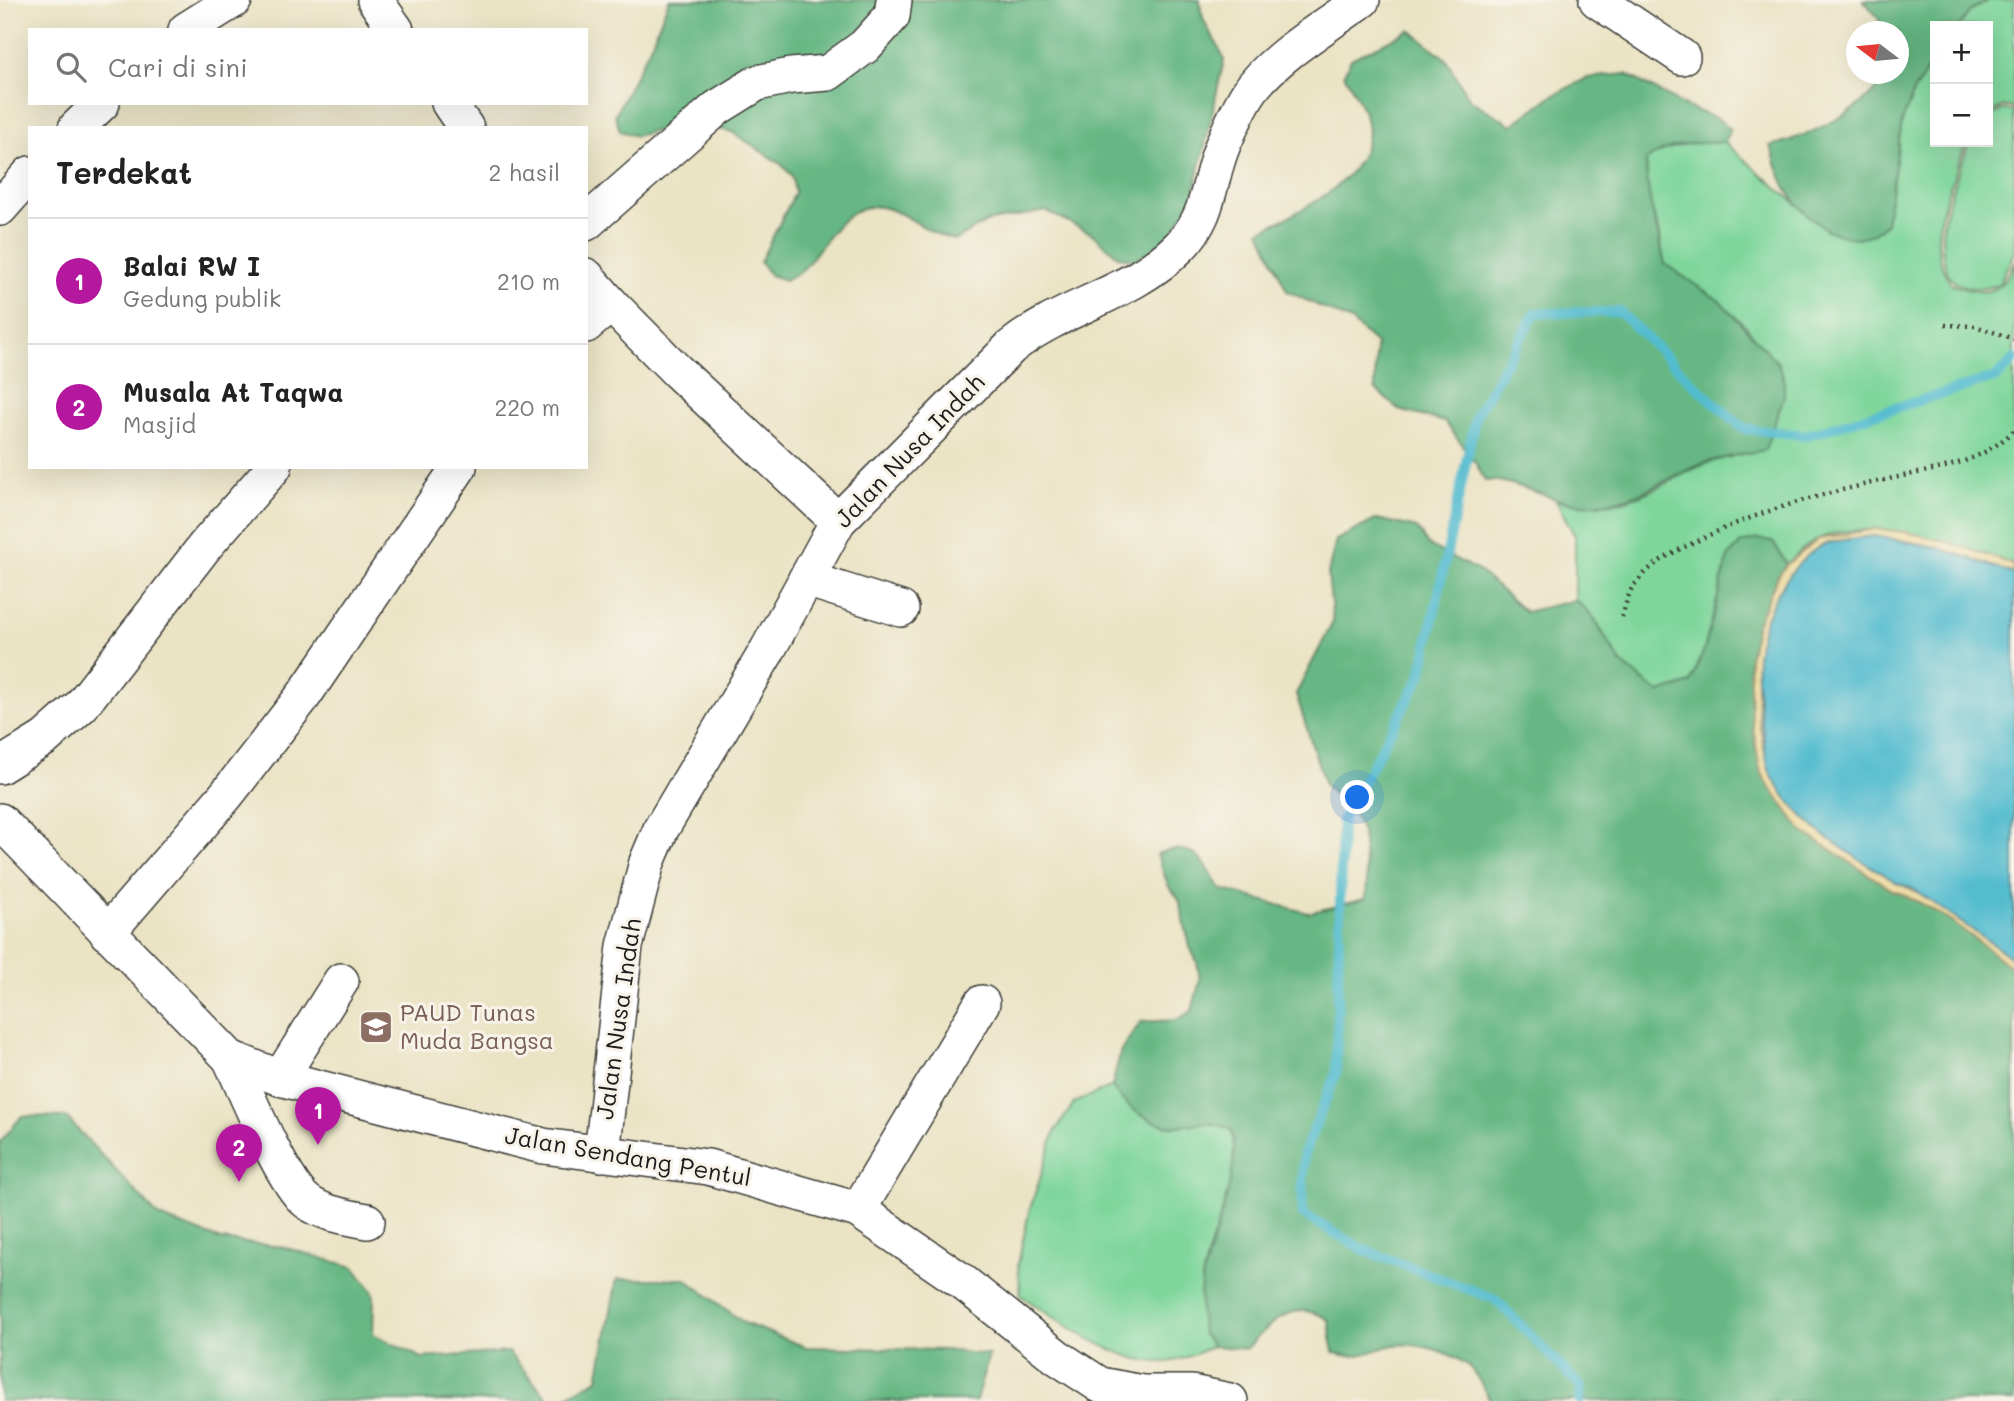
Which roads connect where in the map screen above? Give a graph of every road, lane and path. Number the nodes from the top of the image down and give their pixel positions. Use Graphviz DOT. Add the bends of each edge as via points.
graph roads {
  1 [pos="234,0"];
  2 [pos="374,0"];
  3 [pos="894,0"];
  4 [pos="1363,0"];
  5 [pos="1597,0"];
  6 [pos="189,28"];
  7 [pos="395,28"];
  8 [pos="1682,58"];
  9 [pos="101,105"];
  10 [pos="105,105"];
  11 [pos="450,105"];
  12 [pos="78,126"];
  13 [pos="120,126"];
  14 [pos="465,126"];
  15 [pos="28,176"];
  16 [pos="0,208"];
  17 [pos="588,221"];
  18 [pos="588,282"];
  19 [pos="598,314"];
  20 [pos="1945,324"];
  21 [pos="2014,339"];
  22 [pos="2014,430"];
  23 [pos="272,469"];
  24 [pos="458,469"];
  25 [pos="838,521"];
  26 [pos="806,579"];
  27 [pos="901,609"];
  28 [pos="1622,617"];
  29 [pos="0,766"];
  30 [pos="0,821"];
  31 [pos="107,933"];
  32 [pos="341,981"];
  33 [pos="982,1003"];
  34 [pos="230,1058"];
  35 [pos="280,1078"];
  36 [pos="602,1154"];
  37 [pos="858,1210"];
  38 [pos="367,1222"];
  39 [pos="1100,1393"];
  40 [pos="1230,1401"];
  1 -- 6 [label="street"];
  2 -- 7 [label="street"];
  3 -- 17 [label="street" via="892,16 865,46 828,73 757,83 717,108"];
  4 -- 25 [label="street, Jalan Nusa Indah" via="1286,55 1249,92 1223,144 1201,221 1179,247 1138,280 1031,331 1011,347"];
  5 -- 8 [label="street"];
  9 -- 12 [label="street"];
  10 -- 13 [label="street"];
  11 -- 14 [label="street"];
  15 -- 16 [label="street"];
  18 -- 19 [label="street"];
  19 -- 25 [label="street" via="677,371"];
  20 -- 21 [label="path" via="1975,326"];
  22 -- 28 [label="path" via="1975,457 1945,468 1764,511 1716,530 1645,573 1633,585"];
  23 -- 29 [label="street" via="205,546 80,706 45,738"];
  24 -- 31 [label="street" via="304,695 227,794"];
  25 -- 26 [label="street, Jalan Nusa Indah"];
  26 -- 27 [label="street"];
  26 -- 36 [label="street, Jalan Nusa Indah" via="661,829 647,862 625,946"];
  30 -- 31 [label="street, Jalan Sendang Pentul"];
  31 -- 34 [label="street, Jalan Sendang Pentul"];
  32 -- 35 [label="street"];
  33 -- 37 [label="street"];
  34 -- 35 [label="street, Jalan Sendang Pentul"];
  34 -- 38 [label="street" via="303,1198"];
  35 -- 36 [label="street, Jalan Sendang Pentul" via="542,1146"];
  36 -- 37 [label="street, Jalan Sendang Pentul" via="736,1173"];
  37 -- 39 [label="street, Jalan Sendang Pentul" via="960,1280"];
  39 -- 40 [label="street, Jalan Sendang Pentul" via="1192,1392"];
}
